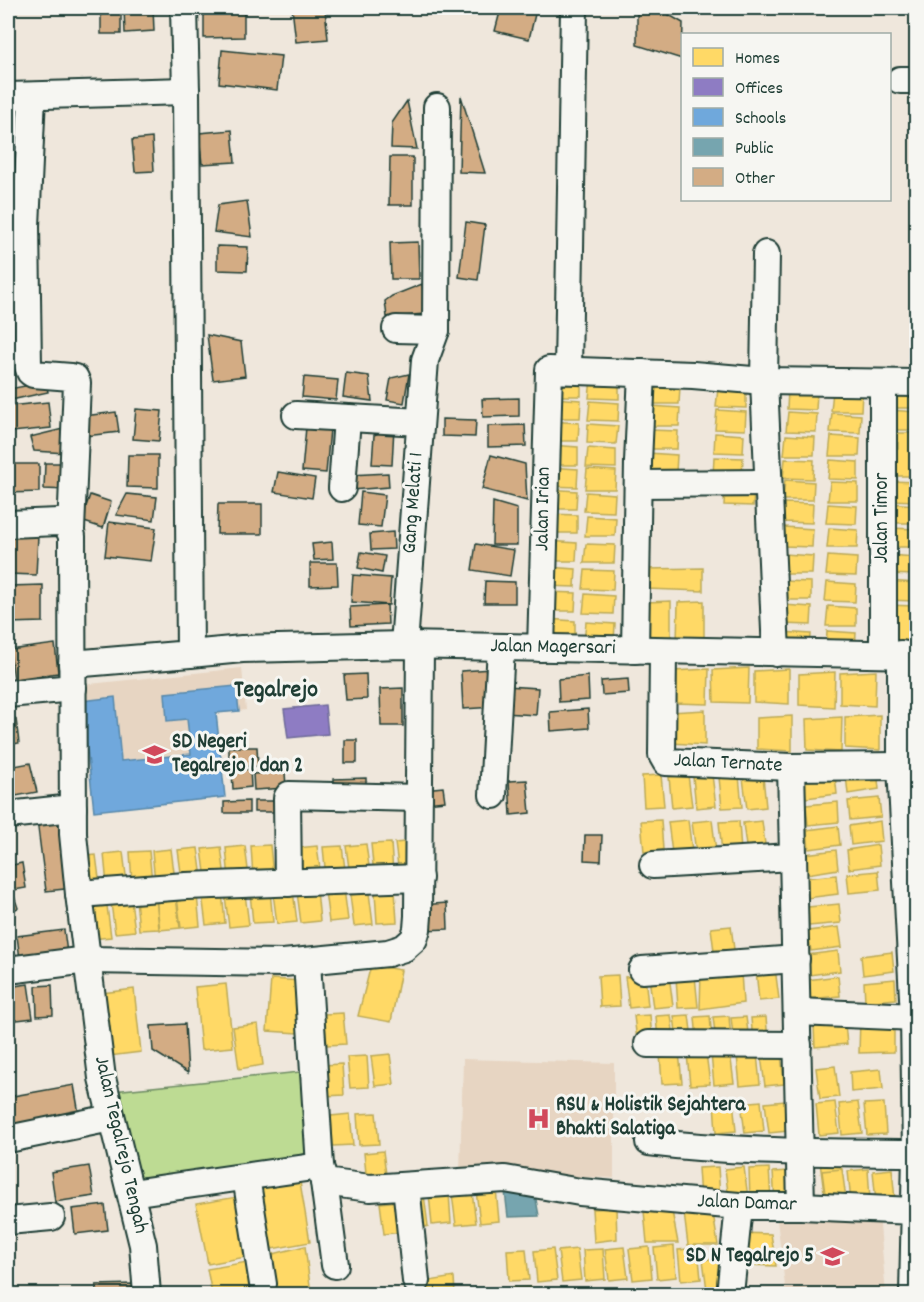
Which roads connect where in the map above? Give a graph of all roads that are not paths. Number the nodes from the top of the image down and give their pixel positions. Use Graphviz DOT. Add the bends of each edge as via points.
graph roads {
  1 [pos="184,8"];
  2 [pos="574,8"];
  3 [pos="186,91"];
  4 [pos="20,96"];
  5 [pos="437,107"];
  6 [pos="17,226"];
  7 [pos="766,254"];
  8 [pos="396,328"];
  9 [pos="436,330"];
  10 [pos="558,370"];
  11 [pos="642,373"];
  12 [pos="764,381"];
  13 [pos="883,383"];
  14 [pos="916,383"];
  15 [pos="296,416"];
  16 [pos="347,418"];
  17 [pos="420,422"];
  18 [pos="767,483"];
  19 [pos="638,484"];
  20 [pos="342,489"];
  21 [pos="8,524"];
  22 [pos="71,530"];
  23 [pos="412,645"];
  24 [pos="501,647"];
  25 [pos="541,648"];
  26 [pos="635,650"];
  27 [pos="663,651"];
  28 [pos="776,653"];
  29 [pos="190,654"];
  30 [pos="900,654"];
  31 [pos="72,676"];
  32 [pos="8,694"];
  33 [pos="791,768"];
  34 [pos="907,781"];
  35 [pos="493,795"];
  36 [pos="419,798"];
  37 [pos="73,808"];
  38 [pos="8,815"];
  39 [pos="792,857"];
  40 [pos="653,865"];
  41 [pos="419,878"];
  42 [pos="288,883"];
  43 [pos="912,893"];
  44 [pos="79,894"];
  45 [pos="796,959"];
  46 [pos="76,962"];
  47 [pos="307,962"];
  48 [pos="8,970"];
  49 [pos="642,970"];
  50 [pos="798,1012"];
  51 [pos="915,1017"];
  52 [pos="648,1044"];
  53 [pos="798,1045"];
  54 [pos="111,1118"];
  55 [pos="8,1139"];
  56 [pos="649,1142"];
  57 [pos="799,1152"];
  58 [pos="916,1153"];
  59 [pos="322,1174"];
  60 [pos="246,1177"];
  61 [pos="406,1186"];
  62 [pos="131,1193"];
  63 [pos="739,1206"];
  64 [pos="801,1206"];
  65 [pos="914,1211"];
  66 [pos="51,1217"];
  67 [pos="8,1221"];
  68 [pos="335,1265"];
  69 [pos="416,1281"];
  70 [pos="263,1284"];
  71 [pos="147,1294"];
  72 [pos="730,1294"];
  73 [pos="913,1294"];
  1 -- 3 [label="street"];
  2 -- 10 [label="street, Jalan Irian"];
  3 -- 4 [label="street"];
  3 -- 29 [label="street"];
  4 -- 6 [label="street"];
  5 -- 9 [label="street, Gang Melati 1"];
  6 -- 22 [label="street, Jalan Tegalrejo Tengah" via="30,372 71,377 77,383"];
  7 -- 12 [label="street"];
  8 -- 9 [label="street"];
  9 -- 17 [label="street, Gang Melati 1" via="425,360"];
  10 -- 11 [label="street"];
  10 -- 25 [label="street, Jalan Irian"];
  11 -- 12 [label="street"];
  11 -- 19 [label="street"];
  12 -- 13 [label="street"];
  12 -- 18 [label="street"];
  13 -- 14 [label="street"];
  13 -- 30 [label="street, Jalan Timor"];
  15 -- 16 [label="street"];
  16 -- 17 [label="street"];
  16 -- 20 [label="street"];
  17 -- 23 [label="street, Gang Melati 1"];
  18 -- 19 [label="street"];
  18 -- 28 [label="street"];
  19 -- 26 [label="street"];
  21 -- 22 [label="street" via="59,522"];
  22 -- 31 [label="street, Jalan Tegalrejo Tengah"];
  23 -- 24 [label="street, Jalan Magersari"];
  23 -- 29 [label="street, Jalan Magersari"];
  23 -- 36 [label="street, Gang Melati 1"];
  24 -- 25 [label="street, Jalan Magersari"];
  24 -- 35 [label="street"];
  25 -- 26 [label="street, Jalan Magersari"];
  26 -- 27 [label="street, Jalan Magersari"];
  27 -- 28 [label="street, Jalan Magersari"];
  27 -- 33 [label="street, Jalan Ternate" via="664,761"];
  28 -- 30 [label="street, Jalan Magersari"];
  29 -- 31 [label="street, Jalan Magersari"];
  30 -- 34 [label="street, Jalan Timor"];
  31 -- 32 [label="street, Jalan Magersari"];
  31 -- 37 [label="street, Jalan Tegalrejo Tengah"];
  33 -- 34 [label="street, Jalan Ternate"];
  33 -- 39 [label="street"];
  34 -- 43 [label="street, Jalan Timor"];
  36 -- 41 [label="street, Gang Melati 1"];
  36 -- 42 [label="street" via="289,795"];
  37 -- 38 [label="street"];
  37 -- 44 [label="street, Jalan Tegalrejo Tengah"];
  39 -- 40 [label="street"];
  39 -- 45 [label="street"];
  41 -- 42 [label="street"];
  41 -- 47 [label="street, Gang Melati 1" via="417,929 414,939 404,948"];
  42 -- 44 [label="street"];
  43 -- 51 [label="street, Jalan Timor"];
  44 -- 46 [label="street, Jalan Tegalrejo Tengah"];
  45 -- 49 [label="street"];
  45 -- 50 [label="street"];
  46 -- 47 [label="street, Gang Melati 1"];
  46 -- 48 [label="street, Gang Melati 1"];
  46 -- 54 [label="street, Jalan Tegalrejo Tengah"];
  47 -- 59 [label="street"];
  50 -- 51 [label="street"];
  50 -- 53 [label="street"];
  51 -- 58 [label="street, Jalan Timor"];
  52 -- 53 [label="street"];
  53 -- 57 [label="street"];
  54 -- 55 [label="street"];
  54 -- 62 [label="street, Jalan Tegalrejo Tengah"];
  56 -- 57 [label="street" via="706,1149"];
  57 -- 58 [label="street"];
  57 -- 64 [label="street"];
  58 -- 65 [label="street, Jalan Timor"];
  59 -- 60 [label="street, Jalan Damar"];
  59 -- 61 [label="street, Jalan Damar" via="370,1188"];
  59 -- 68 [label="street"];
  60 -- 62 [label="street, Jalan Damar"];
  60 -- 70 [label="street"];
  61 -- 63 [label="street, Jalan Damar" via="505,1179 580,1192"];
  61 -- 69 [label="street"];
  62 -- 71 [label="street, Jalan Tegalrejo Tengah" via="143,1245"];
  63 -- 64 [label="street, Jalan Damar"];
  63 -- 72 [label="street"];
  64 -- 65 [label="street, Jalan Damar"];
  65 -- 73 [label="street, Jalan Timor"];
  66 -- 67 [label="street"];
}
